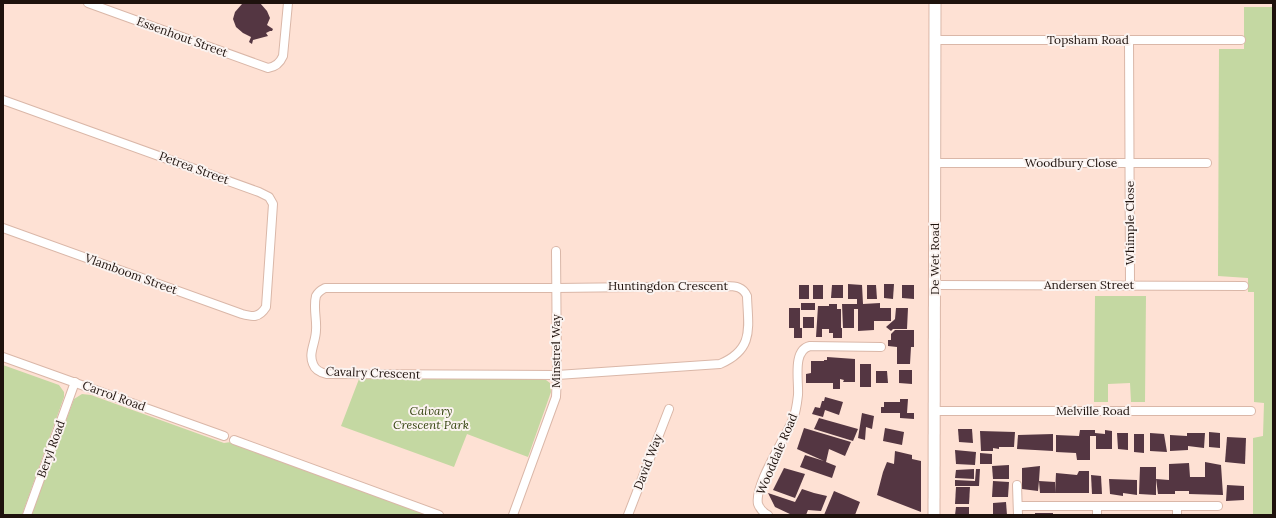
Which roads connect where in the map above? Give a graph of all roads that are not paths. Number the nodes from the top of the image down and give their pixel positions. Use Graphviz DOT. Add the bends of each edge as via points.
graph roads {
  1 [pos="88,3"];
  2 [pos="288,3"];
  3 [pos="935,3"];
  4 [pos="935,40"];
  5 [pos="1129,40"];
  6 [pos="1241,40"];
  7 [pos="3,100"];
  8 [pos="935,162"];
  9 [pos="1130,163"];
  10 [pos="1207,163"];
  11 [pos="3,228"];
  12 [pos="556,251"];
  13 [pos="934,285"];
  14 [pos="1130,285"];
  15 [pos="1244,286"];
  16 [pos="556,288"];
  17 [pos="259,315"];
  18 [pos="881,347"];
  19 [pos="3,357"];
  20 [pos="557,375"];
  21 [pos="75,382"];
  22 [pos="668,408"];
  23 [pos="934,411"];
  24 [pos="1251,411"];
  25 [pos="224,436"];
  26 [pos="234,440"];
  27 [pos="1017,485"];
  28 [pos="1018,506"];
  29 [pos="1177,506"];
  30 [pos="1218,506"];
  31 [pos="1097,511"];
  32 [pos="27,515"];
  33 [pos="439,515"];
  34 [pos="513,515"];
  35 [pos="628,515"];
  36 [pos="768,515"];
  37 [pos="934,515"];
  38 [pos="1018,515"];
  39 [pos="1177,515"];
  1 -- 2 [label="street, Essenhout Street" via="268,68 276,66 283,56"];
  3 -- 4 [label="street, De Wet Road"];
  4 -- 5 [label="street, Topsham Road"];
  4 -- 8 [label="street, De Wet Road"];
  5 -- 6 [label="street, Topsham Road"];
  5 -- 9 [label="street, Whimple Close"];
  7 -- 17 [label="street, Petrea Street" via="269,196 273,204 267,302"];
  8 -- 9 [label="street, Woodbury Close"];
  8 -- 13 [label="street, De Wet Road"];
  9 -- 10 [label="street, Woodbury Close"];
  9 -- 14 [label="street, Whimple Close"];
  11 -- 17 [label="street, Vlamboom Street" via="242,314 252,317"];
  12 -- 16 [label="street, Minstrel Way"];
  13 -- 14 [label="street, Andersen Street"];
  13 -- 23 [label="street, De Wet Road"];
  14 -- 15 [label="street, Andersen Street"];
  16 -- 20 [label="street, Minstrel Way"];
  16 -- 20 [label="street, Huntingdon Crescent" via="737,286 745,291 747,296 748,324 745,345 720,364"];
  16 -- 20 [label="street, Cavalry Crescent" via="325,288 320,291 315,301 316,330 312,353 313,365 327,374"];
  18 -- 36 [label="street, Wooddale Road" via="819,346 806,347 801,351 797,407 760,488 758,504"];
  19 -- 21 [label="street, Carrol Road"];
  20 -- 34 [label="street, Minstrel Way" via="556,397"];
  21 -- 25 [label="street, Carrol Road"];
  21 -- 32 [label="street, Beryl Road"];
  22 -- 35 [label="street, David Way"];
  23 -- 24 [label="street, Melville Road"];
  23 -- 37 [label="street, De Wet Road"];
  26 -- 33 [label="street"];
  27 -- 28 [label="street"];
  28 -- 31 [label="street"];
  28 -- 38 [label="street"];
  29 -- 30 [label="street"];
  29 -- 31 [label="street"];
  29 -- 39 [label="street"];
}
